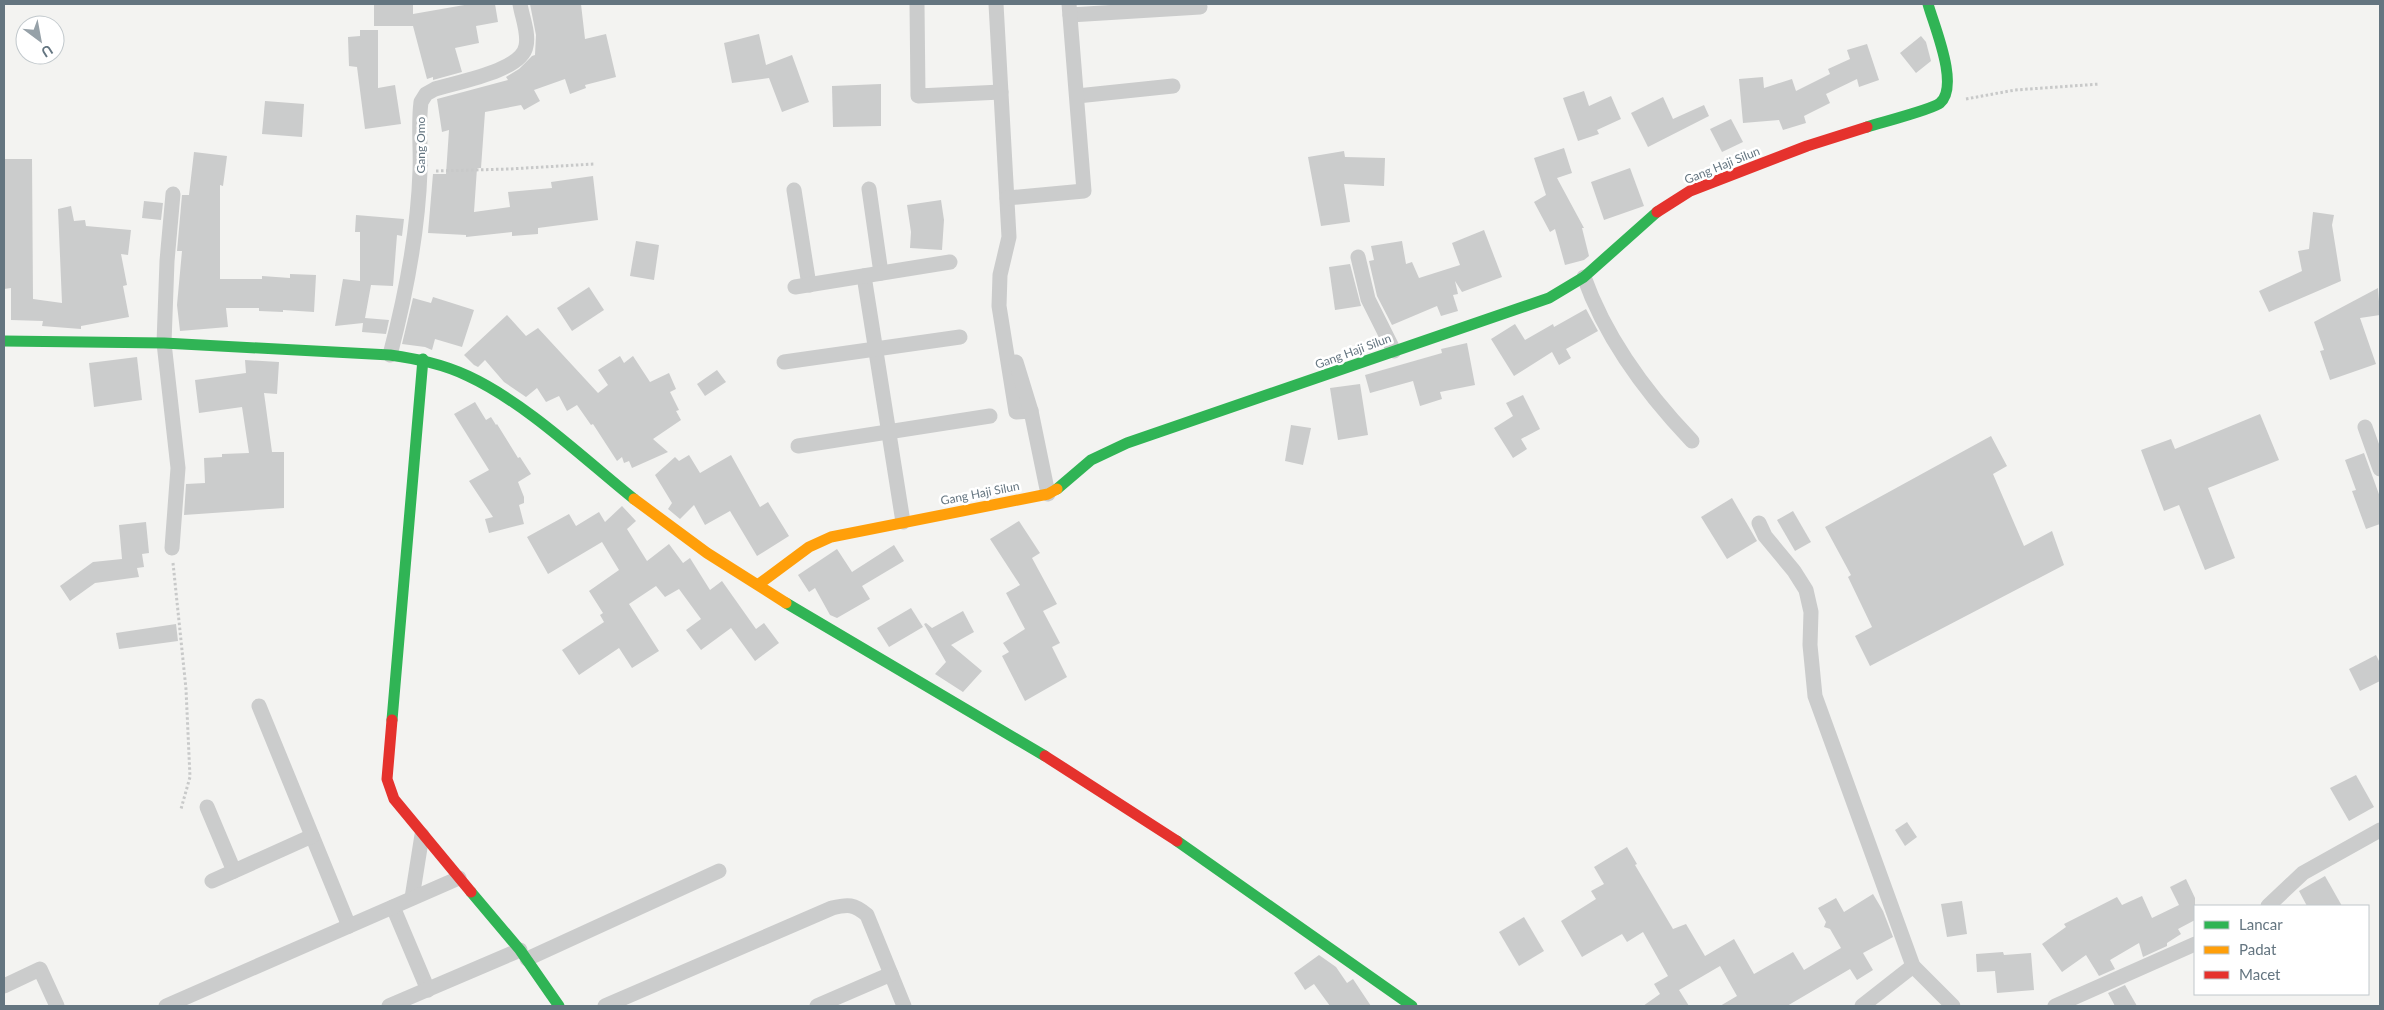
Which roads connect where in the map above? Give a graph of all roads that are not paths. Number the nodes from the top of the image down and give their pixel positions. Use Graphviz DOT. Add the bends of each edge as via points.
graph roads {
  1 [pos="520,4"];
  2 [pos="917,4"];
  3 [pos="996,4"];
  4 [pos="1928,4"];
  5 [pos="1200,7"];
  6 [pos="1070,9"];
  7 [pos="1173,86"];
  8 [pos="1001,92"];
  9 [pos="1076,96"];
  10 [pos="869,189"];
  11 [pos="794,190"];
  12 [pos="174,194"];
  13 [pos="1007,198"];
  14 [pos="1358,257"];
  15 [pos="950,262"];
  16 [pos="881,273"];
  17 [pos="864,276"];
  18 [pos="1584,277"];
  19 [pos="960,337"];
  20 [pos="4,341"];
  21 [pos="164,343"];
  22 [pos="875,350"];
  23 [pos="1394,351"];
  24 [pos="390,355"];
  25 [pos="423,359"];
  26 [pos="784,362"];
  27 [pos="990,416"];
  28 [pos="2365,427"];
  29 [pos="888,431"];
  30 [pos="1692,440"];
  31 [pos="798,446"];
  32 [pos="2380,470"];
  33 [pos="1048,494"];
  34 [pos="903,522"];
  35 [pos="1759,523"];
  36 [pos="172,548"];
  37 [pos="759,584"];
  38 [pos="259,706"];
  39 [pos="207,807"];
  40 [pos="2380,830"];
  41 [pos="422,835"];
  42 [pos="312,836"];
  43 [pos="234,871"];
  44 [pos="719,871"];
  45 [pos="459,878"];
  46 [pos="212,881"];
  47 [pos="412,898"];
  48 [pos="2269,905"];
  49 [pos="393,907"];
  50 [pos="349,926"];
  51 [pos="2194,944"];
  52 [pos="523,954"];
  53 [pos="1913,966"];
  54 [pos="891,974"];
  55 [pos="4,986"];
  56 [pos="428,990"];
  57 [pos="57,1006"];
  58 [pos="166,1006"];
  59 [pos="389,1006"];
  60 [pos="559,1006"];
  61 [pos="605,1006"];
  62 [pos="816,1006"];
  63 [pos="904,1006"];
  64 [pos="1412,1006"];
  65 [pos="1862,1006"];
  66 [pos="1953,1006"];
  67 [pos="2055,1006"];
  1 -- 24 [label="street, Gang Omo" via="527,44 522,57 510,66 434,89 422,97 420,171 408,277"];
  2 -- 8 [label="street" via="918,96"];
  3 -- 8 [label="street"];
  4 -- 18 [label="street, Gang Haji Silun" via="1949,79 1948,92 1940,104 1807,146 1690,191 1656,213"];
  5 -- 6 [label="street"];
  6 -- 9 [label="street"];
  7 -- 9 [label="street"];
  8 -- 13 [label="street"];
  9 -- 13 [label="street" via="1084,191"];
  10 -- 16 [label="street"];
  11 -- 17 [label="street" via="802,286"];
  12 -- 21 [label="street"];
  13 -- 33 [label="street" via="1009,237 1000,275 999,306 1031,411"];
  14 -- 23 [label="street" via="1368,298"];
  15 -- 16 [label="street"];
  16 -- 17 [label="street"];
  17 -- 22 [label="street"];
  18 -- 23 [label="street, Gang Haji Silun" via="1549,298"];
  18 -- 30 [label="street" via="1612,338 1663,411"];
  19 -- 22 [label="street"];
  20 -- 21 [label="street"];
  21 -- 24 [label="street"];
  21 -- 36 [label="street" via="178,468"];
  22 -- 26 [label="street"];
  22 -- 29 [label="street"];
  23 -- 33 [label="street, Gang Haji Silun" via="1127,443 1091,460"];
  24 -- 25 [label="street"];
  25 -- 37 [label="street" via="492,387 700,547"];
  25 -- 41 [label="street" via="386,771 394,799"];
  27 -- 29 [label="street"];
  28 -- 32 [label="street"];
  29 -- 31 [label="street"];
  29 -- 34 [label="street"];
  33 -- 34 [label="street, Gang Haji Silun"];
  34 -- 37 [label="street, Gang Haji Silun" via="819,542"];
  35 -- 53 [label="street" via="1765,536 1806,590 1811,612 1810,645 1816,696"];
  37 -- 64 [label="street" via="821,625 1087,782 1208,861"];
  38 -- 42 [label="street"];
  39 -- 43 [label="street"];
  40 -- 48 [label="street" via="2303,873"];
  41 -- 45 [label="street"];
  41 -- 47 [label="street"];
  42 -- 43 [label="street"];
  42 -- 50 [label="street"];
  43 -- 46 [label="street"];
  44 -- 52 [label="street"];
  45 -- 47 [label="street"];
  45 -- 52 [label="street"];
  47 -- 49 [label="street"];
  49 -- 50 [label="street"];
  49 -- 56 [label="street"];
  50 -- 58 [label="street"];
  51 -- 67 [label="street"];
  52 -- 56 [label="street"];
  52 -- 60 [label="street"];
  53 -- 65 [label="street"];
  53 -- 66 [label="street"];
  54 -- 61 [label="street" via="867,915 847,904"];
  54 -- 62 [label="street"];
  54 -- 63 [label="street"];
  55 -- 57 [label="street" via="40,969"];
  56 -- 59 [label="street"];
}
